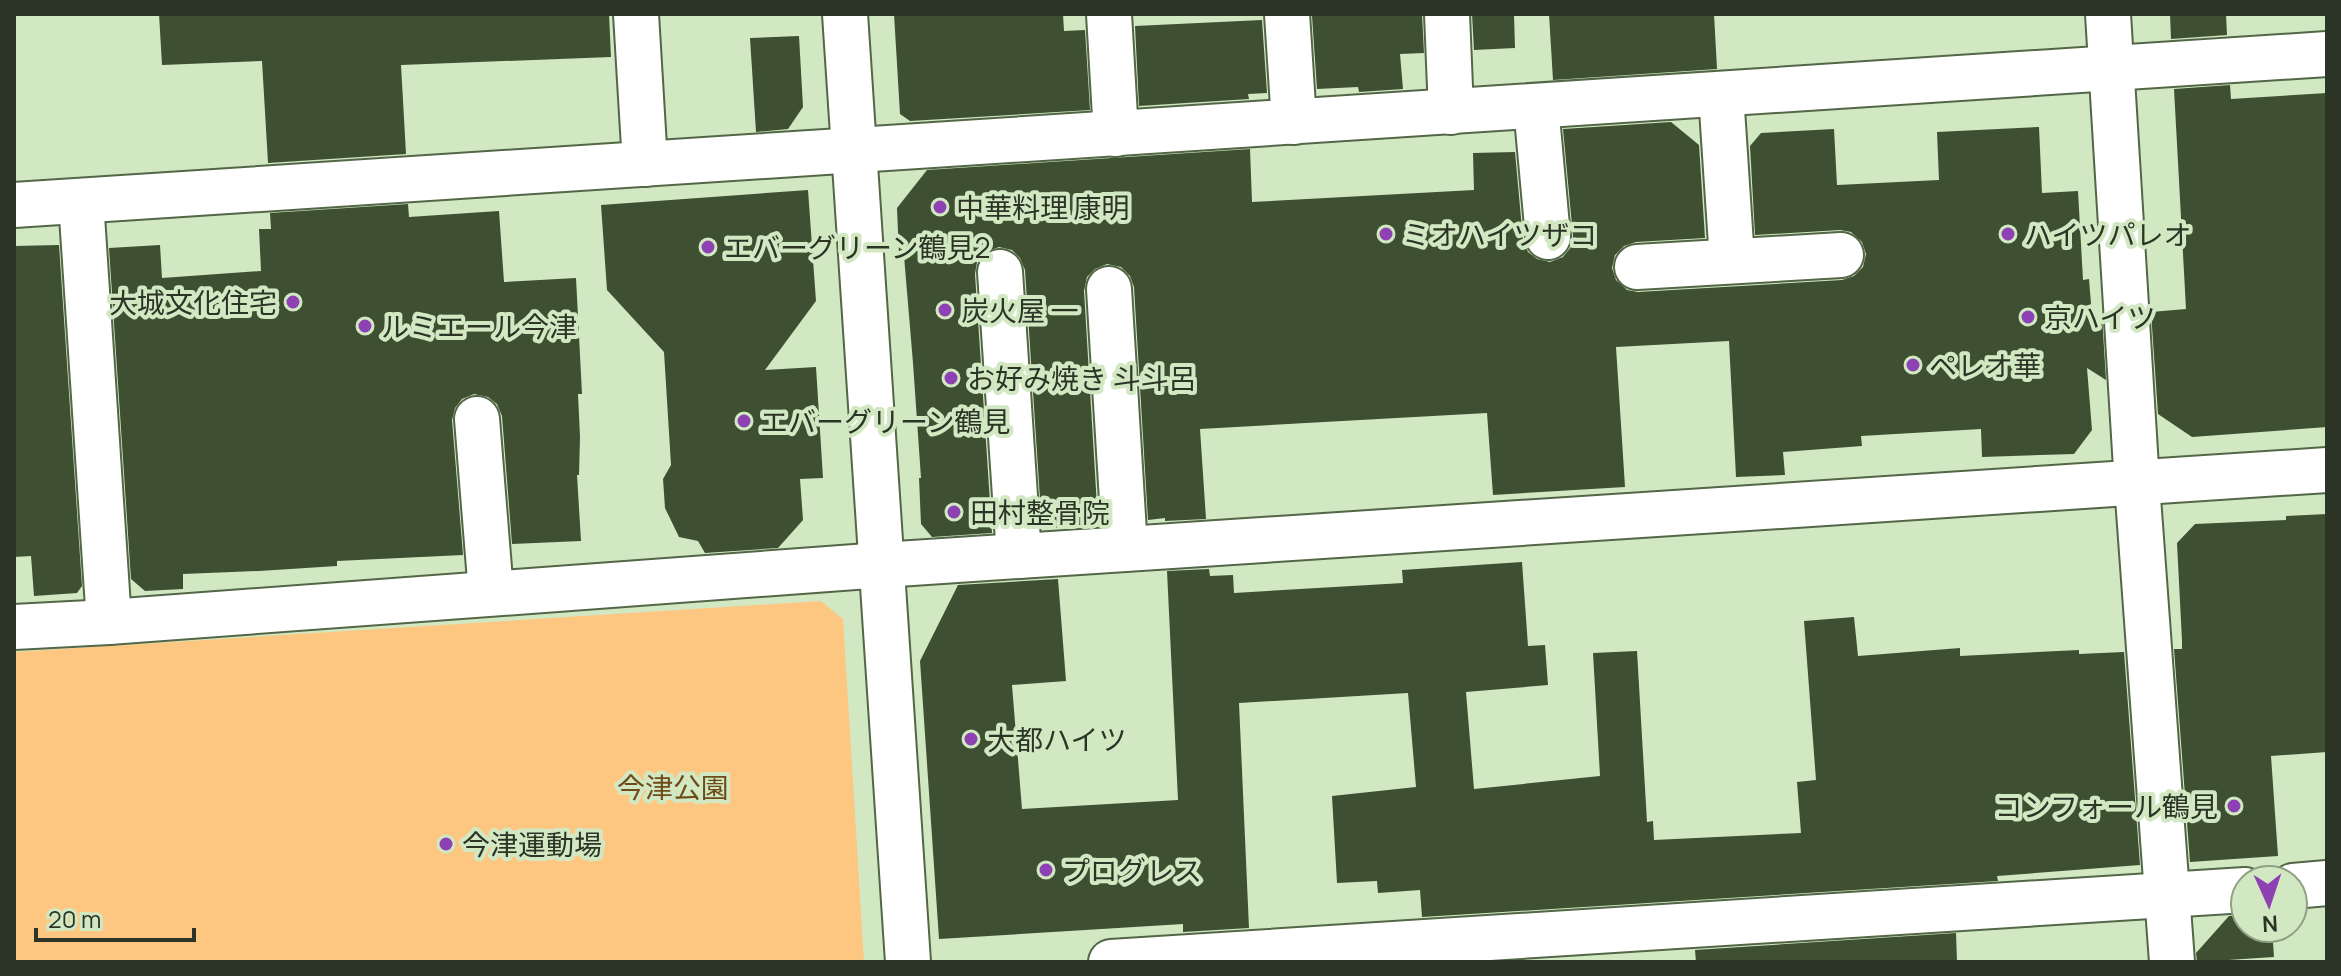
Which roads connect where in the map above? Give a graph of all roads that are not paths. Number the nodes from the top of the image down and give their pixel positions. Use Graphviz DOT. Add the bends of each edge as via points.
graph roads {
  1 [pos="636,14"];
  2 [pos="845,14"];
  3 [pos="1109,14"];
  4 [pos="1287,14"];
  5 [pos="1447,14"];
  6 [pos="2108,14"];
  7 [pos="2327,54"];
  8 [pos="2111,68"];
  9 [pos="1721,94"];
  10 [pos="1536,106"];
  11 [pos="1451,112"];
  12 [pos="1294,122"];
  13 [pos="1116,134"];
  14 [pos="855,151"];
  15 [pos="645,164"];
  16 [pos="81,201"];
  17 [pos="14,205"];
  18 [pos="1548,237"];
  19 [pos="1841,255"];
  20 [pos="1732,260"];
  21 [pos="1637,267"];
  22 [pos="1000,272"];
  23 [pos="1109,289"];
  24 [pos="477,419"];
  25 [pos="2327,470"];
  26 [pos="2137,484"];
  27 [pos="1125,549"];
  28 [pos="1019,556"];
  29 [pos="882,565"];
  30 [pos="491,593"];
  31 [pos="109,622"];
  32 [pos="14,627"];
  33 [pos="2229,891"];
  34 [pos="2168,896"];
  35 [pos="908,962"];
  36 [pos="1111,962"];
  37 [pos="2172,962"];
  1 -- 15 [label="street"];
  2 -- 14 [label="street"];
  3 -- 13 [label="street"];
  4 -- 12 [label="street"];
  5 -- 11 [label="street"];
  6 -- 8 [label="street"];
  7 -- 8 [label="street"];
  8 -- 9 [label="street"];
  8 -- 26 [label="street"];
  9 -- 10 [label="street"];
  9 -- 20 [label="street"];
  10 -- 11 [label="street"];
  10 -- 18 [label="street"];
  11 -- 12 [label="street"];
  12 -- 13 [label="street"];
  13 -- 14 [label="street"];
  14 -- 15 [label="street"];
  14 -- 29 [label="street"];
  15 -- 16 [label="street"];
  16 -- 17 [label="street"];
  16 -- 31 [label="street"];
  19 -- 20 [label="street"];
  20 -- 21 [label="street"];
  22 -- 28 [label="street"];
  23 -- 27 [label="street"];
  24 -- 30 [label="street"];
  25 -- 26 [label="street"];
  26 -- 27 [label="street"];
  26 -- 34 [label="street"];
  27 -- 28 [label="street"];
  28 -- 29 [label="street"];
  29 -- 30 [label="street"];
  29 -- 35 [label="street"];
  30 -- 31 [label="street"];
  31 -- 32 [label="street"];
  33 -- 34 [label="street"];
  34 -- 36 [label="street"];
  34 -- 37 [label="street"];
}
